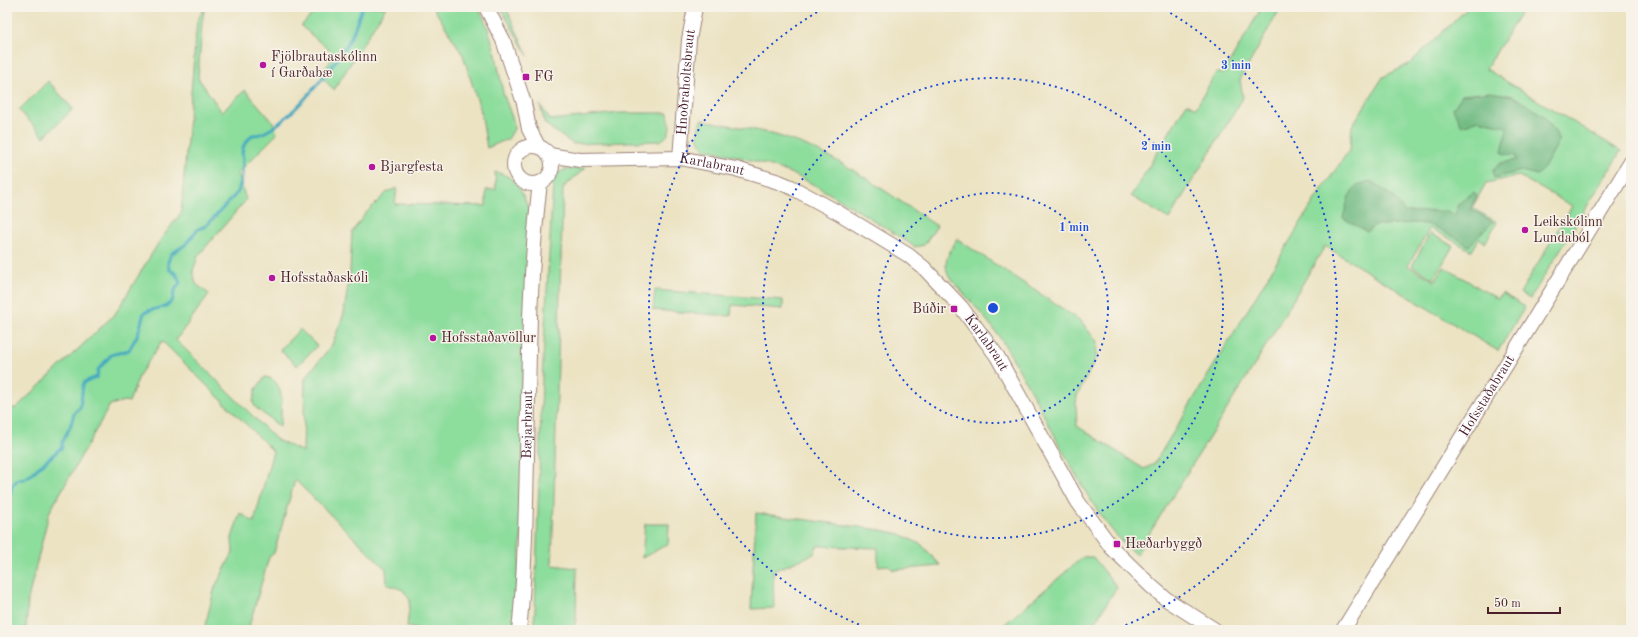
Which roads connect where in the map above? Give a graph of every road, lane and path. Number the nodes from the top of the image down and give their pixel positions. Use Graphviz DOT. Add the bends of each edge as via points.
graph roads {
  1 [pos="486,7"];
  2 [pos="695,7"];
  3 [pos="531,147"];
  4 [pos="549,155"];
  5 [pos="680,158"];
  6 [pos="580,160"];
  7 [pos="1631,162"];
  8 [pos="551,172"];
  9 [pos="534,184"];
  10 [pos="519,630"];
  11 [pos="1215,630"];
  12 [pos="1343,630"];
  1 -- 3 [label="street" via="504,40 524,104"];
  2 -- 5 [label="street, Hnoðraholtsbraut" via="689,40"];
  3 -- 4 [label="street" via="545,150"];
  3 -- 9 [label="street" via="517,154 514,165 520,180"];
  4 -- 6 [label="street, Karlabraut"];
  4 -- 8 [label="street" via="552,162"];
  5 -- 6 [label="street, Karlabraut"];
  5 -- 11 [label="street, Karlabraut" via="736,169 791,187 908,255 924,268 961,307 986,339 1078,502 1112,548 1161,595"];
  6 -- 8 [label="street, Karlabraut"];
  7 -- 12 [label="street, Hofsstaðabraut"];
  8 -- 9 [label="street" via="545,180"];
  9 -- 10 [label="street, Bæjarbraut" via="536,219 531,300 524,559"];
}
